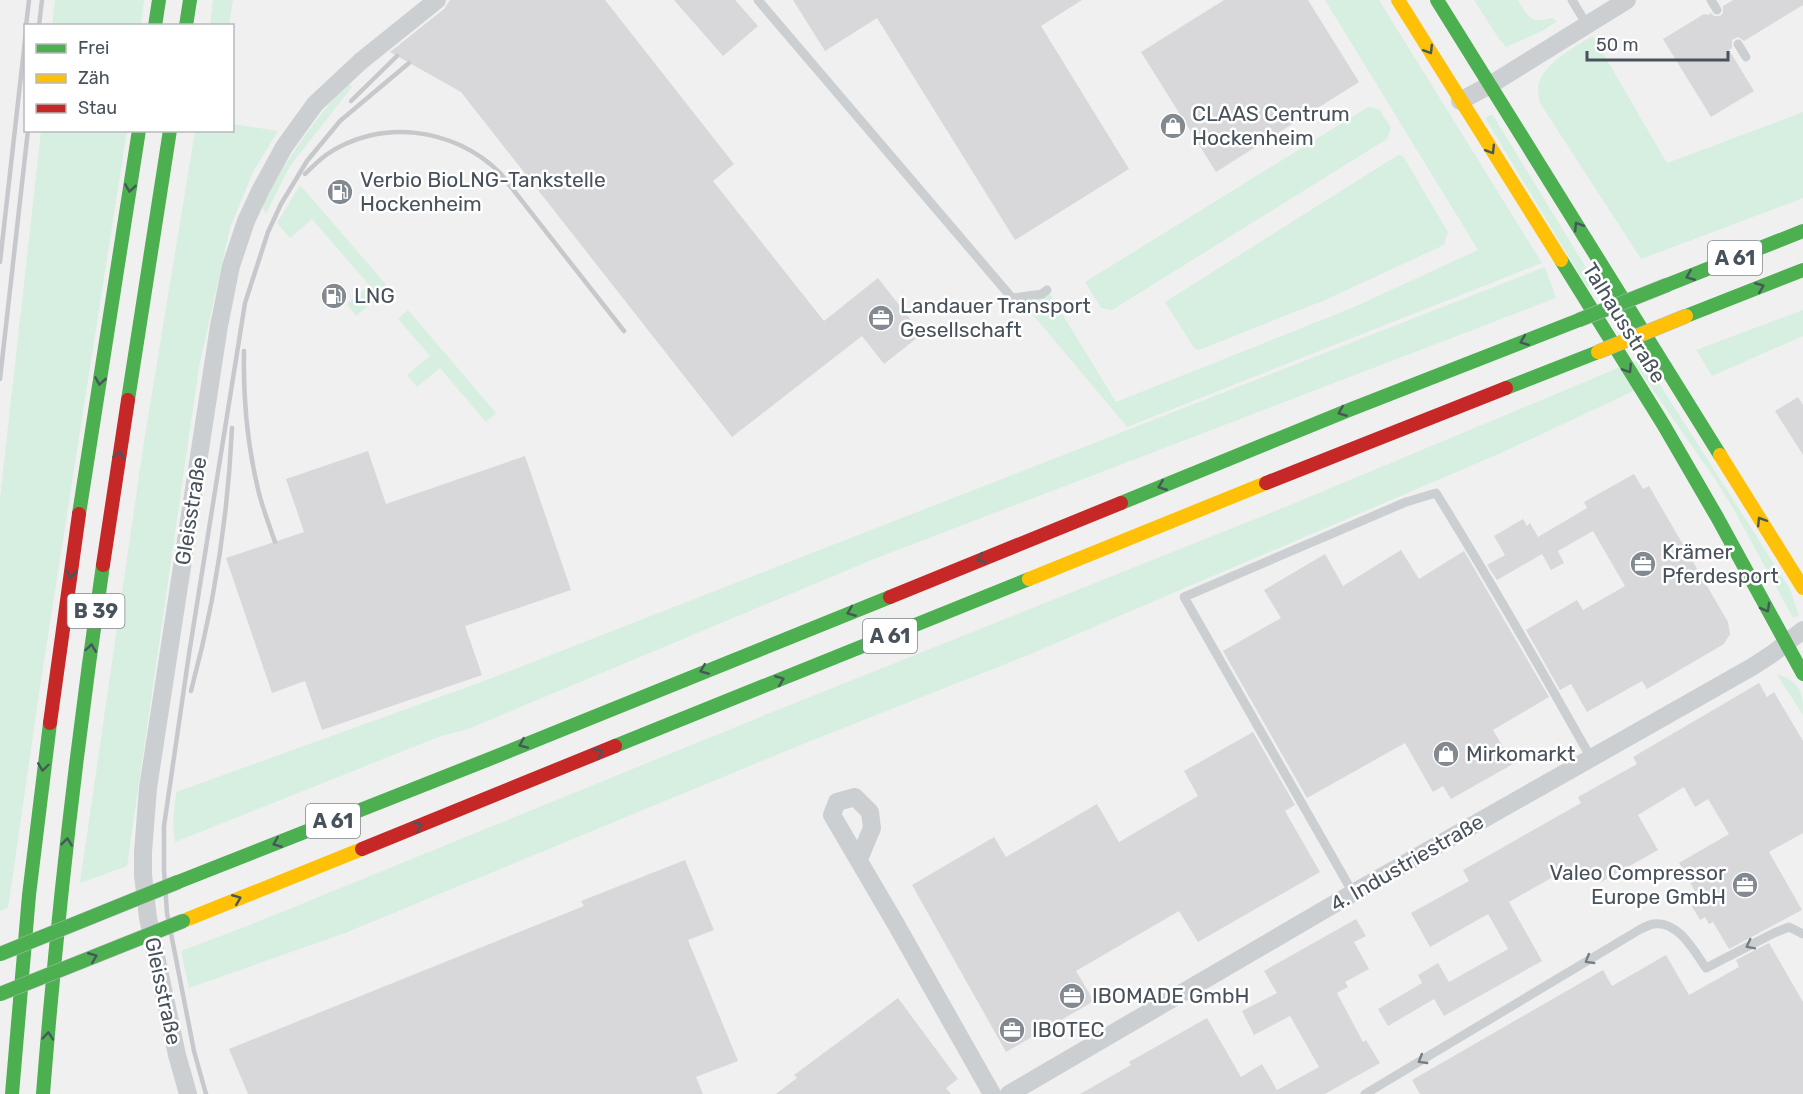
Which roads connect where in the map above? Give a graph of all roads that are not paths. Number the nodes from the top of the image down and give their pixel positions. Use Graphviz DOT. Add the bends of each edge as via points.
graph roads {
  1 [pos="159,0"];
  2 [pos="190,0"];
  3 [pos="437,0"];
  4 [pos="758,0"];
  5 [pos="1398,0"];
  6 [pos="1437,0"];
  7 [pos="1572,0"];
  8 [pos="1628,0"];
  9 [pos="1711,0"];
  10 [pos="1717,10"];
  11 [pos="155,24"];
  12 [pos="186,24"];
  13 [pos="1587,25"];
  14 [pos="1738,44"];
  15 [pos="1746,57"];
  16 [pos="1490,85"];
  17 [pos="1460,101"];
  18 [pos="139,132"];
  19 [pos="170,132"];
  20 [pos="1803,231"];
  21 [pos="1803,270"];
  22 [pos="1047,290"];
  23 [pos="1803,588"];
  24 [pos="1803,630"];
  25 [pos="1786,643"];
  26 [pos="1803,674"];
  27 [pos="1591,758"];
  28 [pos="859,859"];
  29 [pos="1353,893"];
  30 [pos="102,914"];
  31 [pos="11,934"];
  32 [pos="1803,934"];
  33 [pos="0,954"];
  34 [pos="0,994"];
  35 [pos="12,1094"];
  36 [pos="43,1094"];
  37 [pos="188,1094"];
  38 [pos="992,1094"];
  39 [pos="1009,1094"];
  40 [pos="1365,1094"];
  1 -- 11 [label="main road"];
  2 -- 12 [label="main road"];
  3 -- 37 [label="street, Gleisstraße" via="315,104 284,147 260,191 231,266 148,788 142,852 154,951"];
  4 -- 22 [label="lane" via="1012,298"];
  5 -- 17 [label="main road, Talhausstraße, one-way"];
  6 -- 16 [label="main road, Talhausstraße"];
  7 -- 13 [label="lane"];
  8 -- 13 [label="street"];
  9 -- 10 [label="lane"];
  13 -- 16 [label="street"];
  14 -- 15 [label="lane"];
  16 -- 17 [label="street"];
  23 -- 16 [label="main road, Talhausstraße, one-way"];
  17 -- 25 [label="main road, Talhausstraße, one-way" via="1663,424"];
  18 -- 35 [label="main road, B 39, one-way" via="45,754 18,999"];
  36 -- 19 [label="main road, B 39, one-way" via="72,792 105,542"];
  20 -- 30 [label="main road, A 61, one-way, bridge" via="1349,410"];
  34 -- 21 [label="main road, A 61, one-way, bridge"];
  24 -- 25 [label="street, 4. Industriestraße"];
  25 -- 26 [label="main road, Talhausstraße"];
  25 -- 27 [label="street, 4. Industriestraße" via="1752,667"];
  27 -- 29 [label="street, 4. Industriestraße"];
  27 -- 29 [label="lane" via="1436,493 1184,597"];
  28 -- 38 [label="street"];
  29 -- 39 [label="street, 4. Industriestraße"];
  30 -- 31 [label="main road, A 61, bridge"];
  30 -- 33 [label="main road, A 61, bridge"];
  32 -- 40 [label="lane, one-way" via="1790,927 1706,968 1683,935 1654,924"];
}
